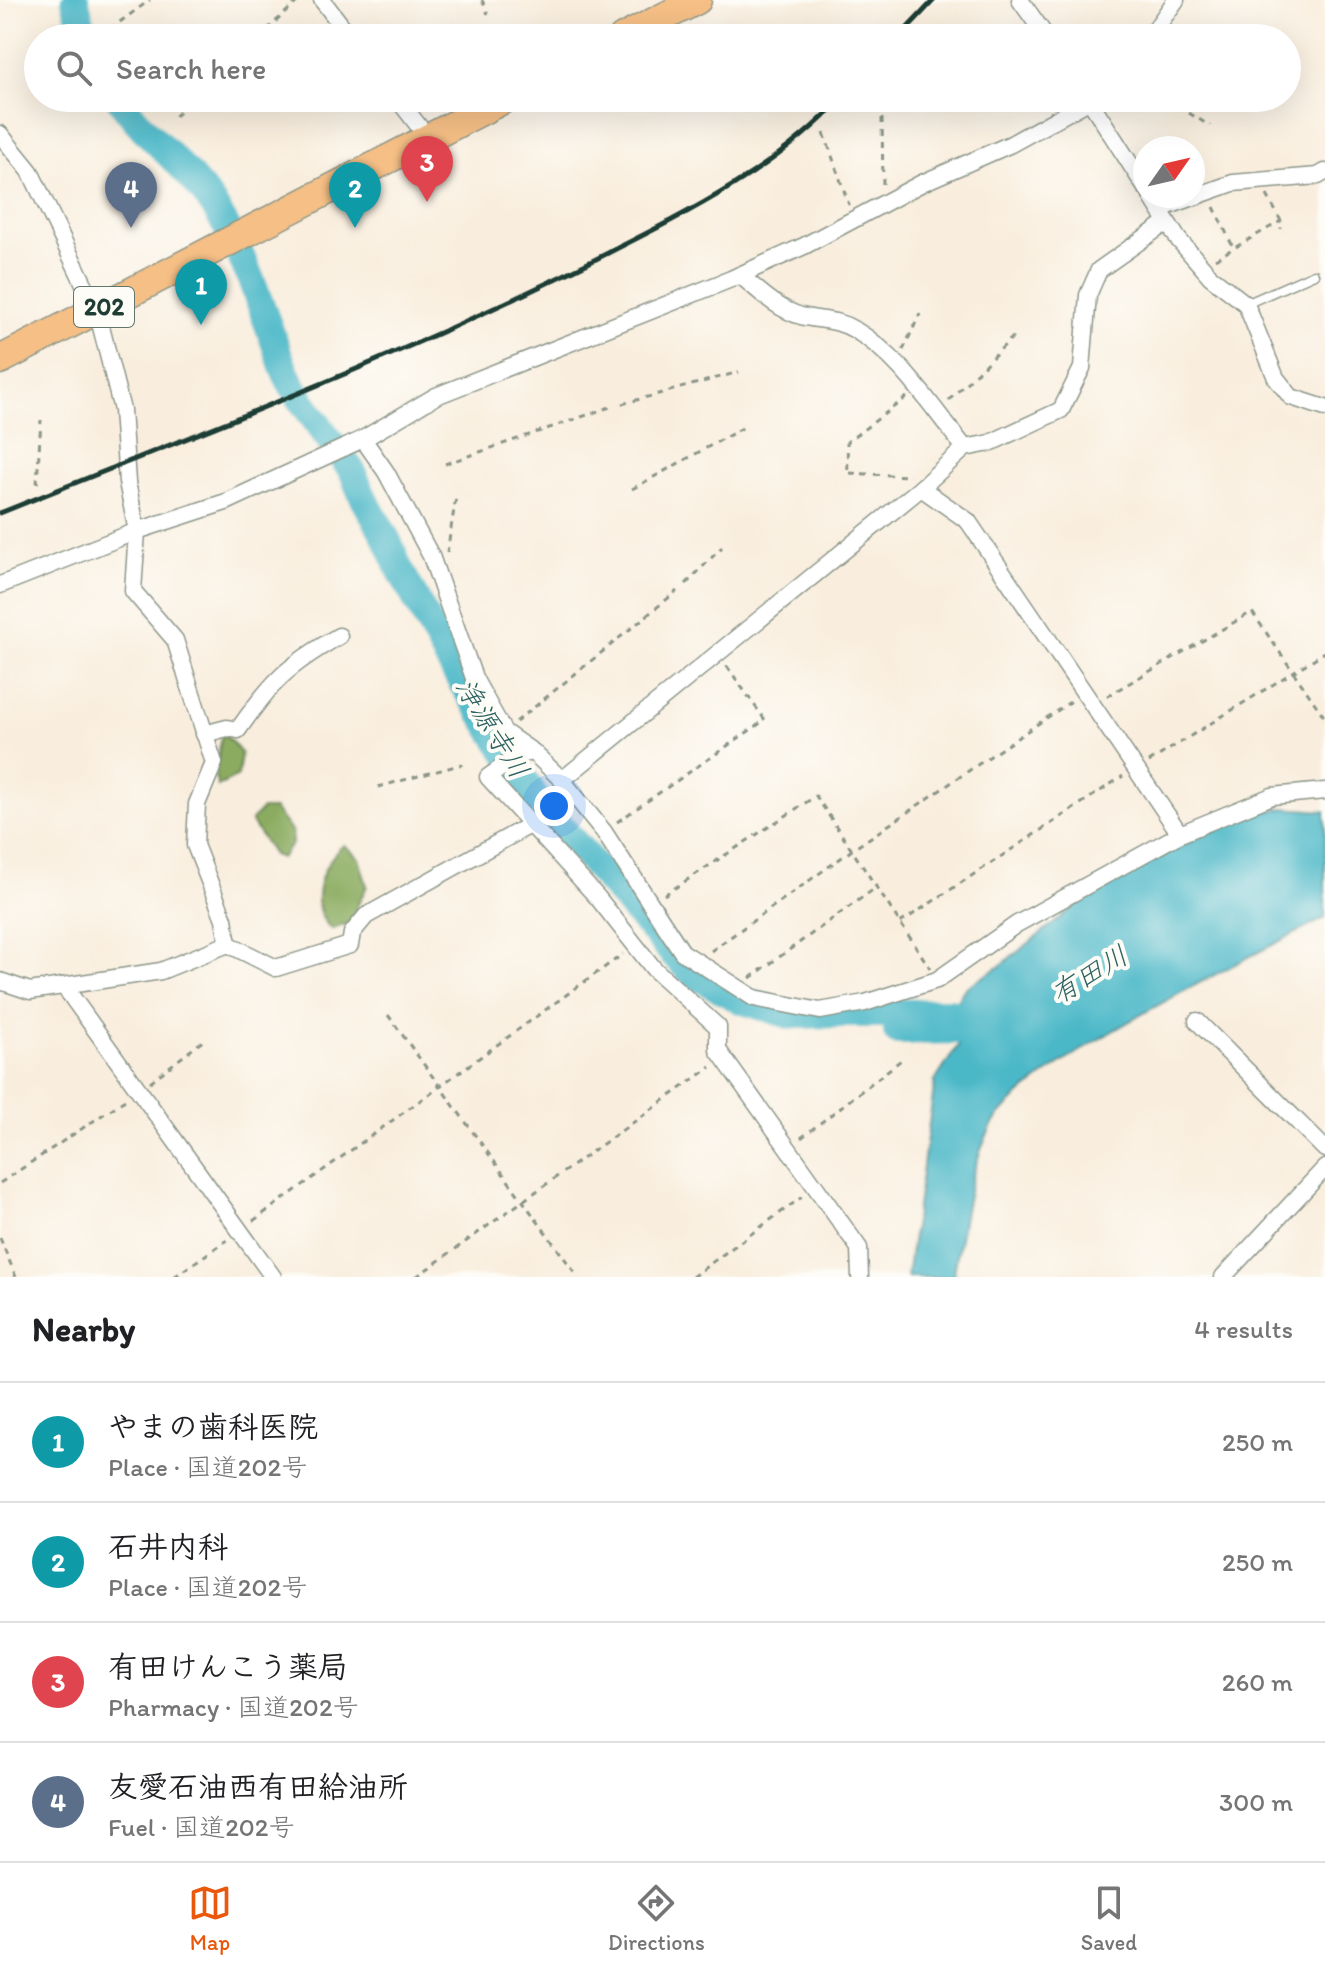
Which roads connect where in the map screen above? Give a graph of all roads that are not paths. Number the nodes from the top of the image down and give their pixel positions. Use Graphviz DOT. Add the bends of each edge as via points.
graph roads {
  1 [pos="322,0"];
  2 [pos="697,0"];
  3 [pos="1020,0"];
  4 [pos="1176,0"];
  5 [pos="340,24"];
  6 [pos="650,24"];
  7 [pos="1037,24"];
  8 [pos="1159,24"];
  9 [pos="408,112"];
  10 [pos="479,112"];
  11 [pos="1068,112"];
  12 [pos="1099,112"];
  13 [pos="0,134"];
  14 [pos="428,138"];
  15 [pos="1133,167"];
  16 [pos="1325,172"];
  17 [pos="1159,209"];
  18 [pos="1314,274"];
  19 [pos="740,275"];
  20 [pos="1246,304"];
  21 [pos="97,311"];
  22 [pos="0,360"];
  23 [pos="1325,408"];
  24 [pos="363,439"];
  25 [pos="965,448"];
  26 [pos="922,482"];
  27 [pos="137,531"];
  28 [pos="0,585"];
  29 [pos="339,636"];
  30 [pos="204,734"];
  31 [pos="527,753"];
  32 [pos="562,780"];
  33 [pos="1325,791"];
  34 [pos="530,825"];
  35 [pos="1180,834"];
  36 [pos="228,944"];
  37 [pos="0,981"];
  38 [pos="64,986"];
  39 [pos="1197,1021"];
  40 [pos="1325,1149"];
  41 [pos="1325,1168"];
  42 [pos="273,1277"];
  43 [pos="860,1277"];
  44 [pos="1223,1277"];
  1 -- 5 [label="street"];
  2 -- 6 [label="highway"];
  3 -- 7 [label="street"];
  4 -- 8 [label="street"];
  9 -- 14 [label="street"];
  10 -- 14 [label="highway, 202"];
  11 -- 19 [label="street"];
  12 -- 15 [label="street"];
  13 -- 21 [label="street" via="30,171"];
  14 -- 21 [label="highway, 202"];
  16 -- 17 [label="street" via="1233,183"];
  17 -- 20 [label="street" via="1202,267"];
  17 -- 25 [label="street" via="1099,270 1088,295 1082,368 1061,410 990,443"];
  18 -- 20 [label="lane"];
  19 -- 24 [label="street" via="448,391"];
  19 -- 25 [label="street" via="778,307 833,319 857,331 895,362"];
  20 -- 23 [label="street" via="1276,378 1291,397"];
  21 -- 22 [label="highway, 202"];
  21 -- 27 [label="street" via="122,410"];
  24 -- 27 [label="street" via="226,502"];
  24 -- 31 [label="street" via="431,556 474,678 504,732"];
  25 -- 26 [label="street"];
  26 -- 32 [label="street"];
  26 -- 35 [label="street" via="968,521"];
  27 -- 28 [label="street"];
  27 -- 30 [label="street" via="133,591 175,640"];
  29 -- 30 [label="street" via="295,662 265,691 238,730"];
  30 -- 36 [label="street" via="214,763 197,804 195,845 224,919"];
  31 -- 32 [label="street"];
  31 -- 34 [label="street" via="488,777"];
  32 -- 35 [label="street" via="604,832 682,952 754,998 820,1011 937,980 1017,924"];
  33 -- 35 [label="street" via="1272,796"];
  34 -- 36 [label="street" via="366,916 352,933 350,945 276,968"];
  34 -- 43 [label="street" via="654,969 718,1027 718,1050 859,1248"];
  36 -- 38 [label="street" via="161,971"];
  37 -- 38 [label="street" via="30,991"];
  38 -- 42 [label="street"];
  39 -- 40 [label="street"];
  41 -- 44 [label="street"];
}
